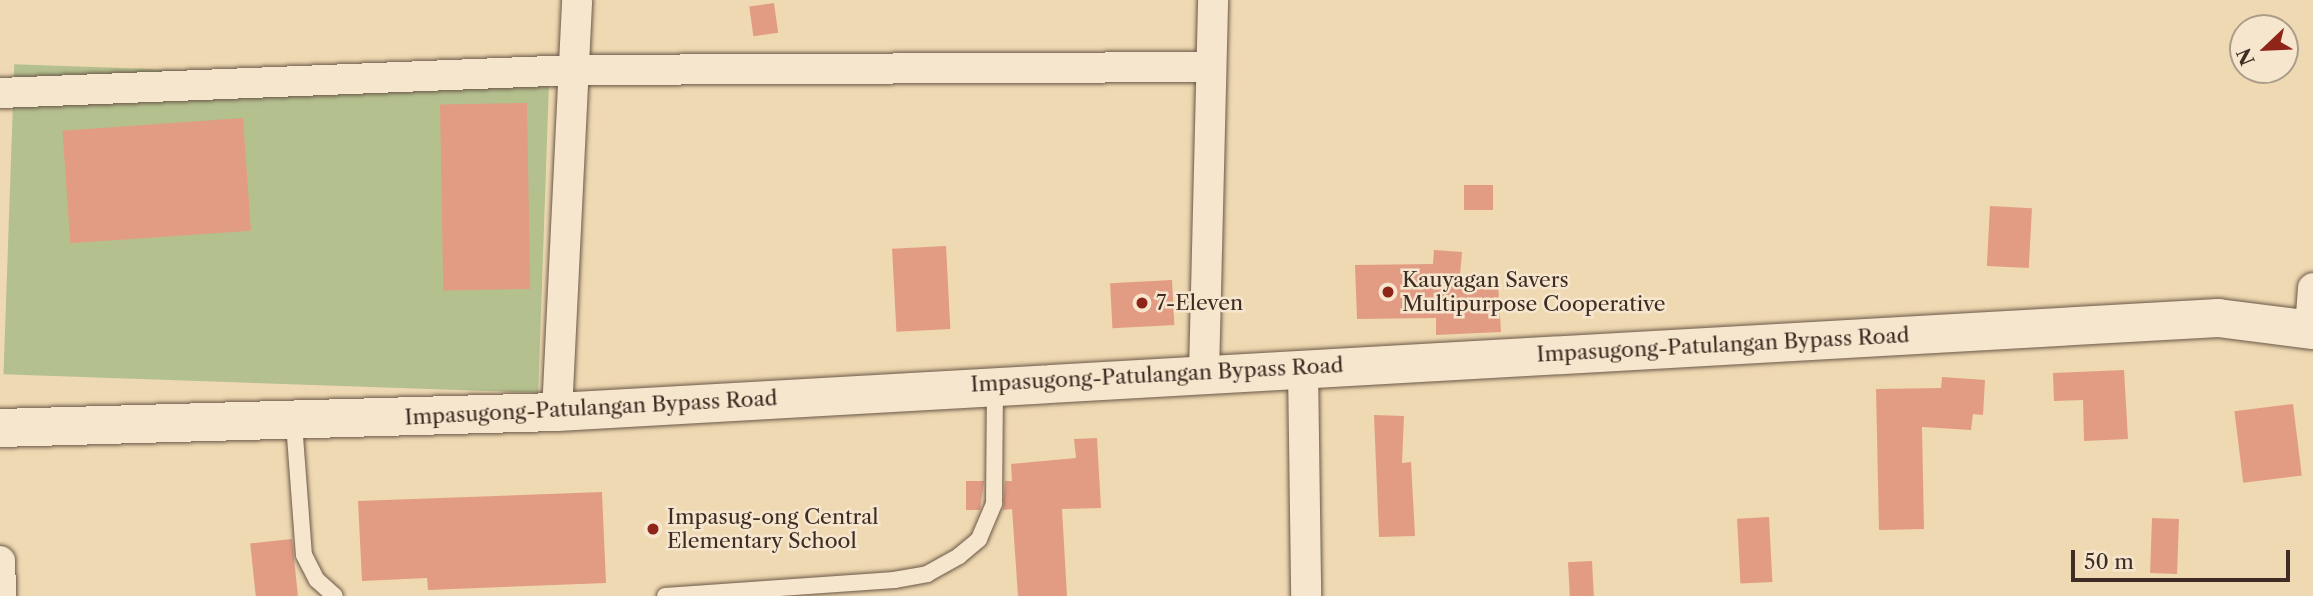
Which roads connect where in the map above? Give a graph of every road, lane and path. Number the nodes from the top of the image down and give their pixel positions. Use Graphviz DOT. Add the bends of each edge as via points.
graph roads {
  1 [pos="576,0"];
  2 [pos="1213,0"];
  3 [pos="1210,67"];
  4 [pos="576,71"];
  5 [pos="0,93"];
  6 [pos="2313,288"];
  7 [pos="2311,328"];
  8 [pos="1303,368"];
  9 [pos="1204,373"];
  10 [pos="995,384"];
  11 [pos="557,412"];
  12 [pos="294,423"];
  13 [pos="0,428"];
  14 [pos="0,561"];
  15 [pos="1,596"];
  16 [pos="335,596"];
  17 [pos="665,596"];
  18 [pos="1306,596"];
  1 -- 4 [label="street"];
  2 -- 3 [label="street"];
  3 -- 4 [label="street"];
  3 -- 9 [label="street"];
  4 -- 5 [label="street"];
  4 -- 11 [label="street"];
  6 -- 7 [label="street"];
  7 -- 8 [label="main road, Impasugong-Patulangan Bypass Road" via="2218,318"];
  8 -- 9 [label="main road, Impasugong-Patulangan Bypass Road"];
  8 -- 18 [label="street"];
  9 -- 10 [label="main road, Impasugong-Patulangan Bypass Road"];
  10 -- 11 [label="main road, Impasugong-Patulangan Bypass Road"];
  10 -- 17 [label="lane" via="994,503 979,539 958,556 926,574 894,580"];
  11 -- 12 [label="main road, Impasugong-Patulangan Bypass Road"];
  12 -- 13 [label="main road, Impasugong-Patulangan Bypass Road"];
  12 -- 16 [label="lane" via="304,555 317,580"];
  14 -- 15 [label="street"];
}
